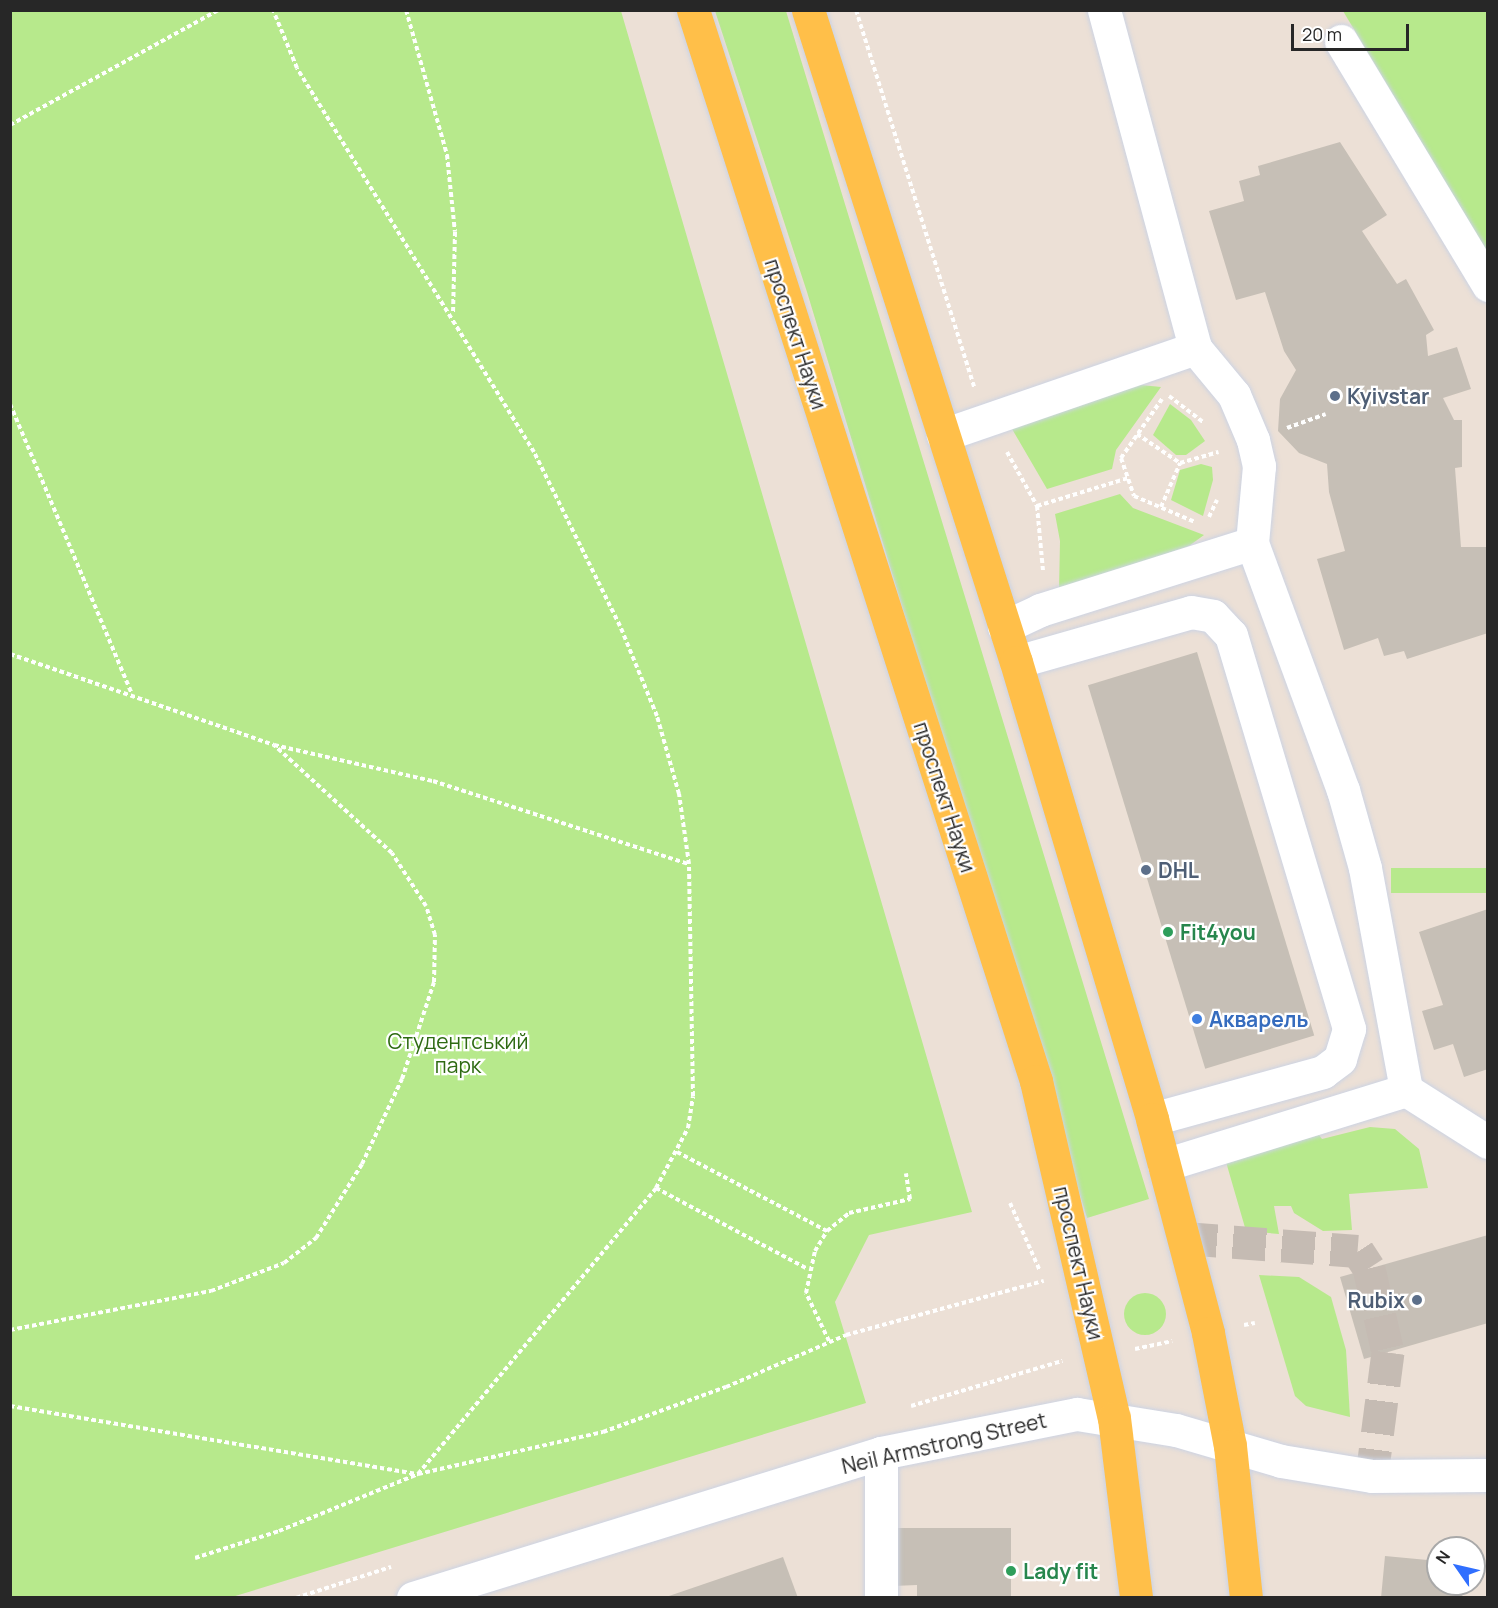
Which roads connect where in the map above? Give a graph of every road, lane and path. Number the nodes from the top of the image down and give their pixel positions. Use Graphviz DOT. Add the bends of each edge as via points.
graph roads {
  1 [pos="218,10"];
  2 [pos="273,10"];
  3 [pos="406,10"];
  4 [pos="693,10"];
  5 [pos="808,10"];
  6 [pos="856,10"];
  7 [pos="1104,10"];
  8 [pos="1341,41"];
  9 [pos="10,125"];
  10 [pos="1488,285"];
  11 [pos="453,315"];
  12 [pos="1195,348"];
  13 [pos="1166,395"];
  14 [pos="10,405"];
  15 [pos="984,418"];
  16 [pos="1209,430"];
  17 [pos="1137,434"];
  18 [pos="943,435"];
  19 [pos="1216,445"];
  20 [pos="1220,460"];
  21 [pos="1128,478"];
  22 [pos="1219,494"];
  23 [pos="1134,496"];
  24 [pos="1037,506"];
  25 [pos="1161,507"];
  26 [pos="1204,526"];
  27 [pos="1252,543"];
  28 [pos="1040,610"];
  29 [pos="1004,627"];
  30 [pos="10,654"];
  31 [pos="1016,662"];
  32 [pos="132,695"];
  33 [pos="274,745"];
  34 [pos="689,864"];
  35 [pos="1406,1090"];
  36 [pos="1152,1119"];
  37 [pos="1488,1142"];
  38 [pos="677,1152"];
  39 [pos="1164,1165"];
  40 [pos="906,1173"];
  41 [pos="656,1188"];
  42 [pos="827,1231"];
  43 [pos="808,1269"];
  44 [pos="1044,1281"];
  45 [pos="10,1330"];
  46 [pos="829,1341"];
  47 [pos="10,1406"];
  48 [pos="1114,1418"];
  49 [pos="1230,1446"];
  50 [pos="881,1453"];
  51 [pos="418,1474"];
  52 [pos="1488,1474"];
  53 [pos="195,1558"];
  54 [pos="412,1598"];
  55 [pos="881,1598"];
  56 [pos="1136,1598"];
  57 [pos="1246,1598"];
  1 -- 9 [label="path"];
  2 -- 11 [label="path" via="297,68"];
  3 -- 11 [label="path" via="447,155 455,232"];
  4 -- 48 [label="main road, проспект Науки" via="1036,1082"];
  5 -- 18 [label="main road"];
  6 -- 15 [label="path"];
  7 -- 12 [label="street"];
  8 -- 10 [label="street"];
  11 -- 34 [label="path" via="534,452 620,626 657,716 679,794"];
  12 -- 13 [label="path"];
  12 -- 15 [label="street"];
  12 -- 27 [label="street" via="1234,395 1253,440 1259,466"];
  13 -- 16 [label="path" via="1182,402"];
  13 -- 17 [label="path"];
  14 -- 32 [label="path"];
  15 -- 18 [label="street"];
  15 -- 24 [label="path" via="1028,484"];
  17 -- 21 [label="path" via="1121,458"];
  17 -- 25 [label="path" via="1180,463"];
  18 -- 29 [label="main road"];
  19 -- 20 [label="path"];
  21 -- 23 [label="path"];
  21 -- 24 [label="path"];
  22 -- 26 [label="path"];
  24 -- 28 [label="path" via="1044,547"];
  27 -- 28 [label="street"];
  27 -- 35 [label="street" via="1346,801 1365,868"];
  28 -- 29 [label="street"];
  29 -- 31 [label="main road"];
  30 -- 32 [label="path"];
  31 -- 36 [label="main road"];
  31 -- 36 [label="street" via="1191,612 1212,616 1231,635 1349,1029 1340,1059 1323,1072"];
  32 -- 33 [label="path"];
  33 -- 34 [label="path" via="433,781"];
  33 -- 45 [label="path" via="392,853 426,906 435,935 434,982 402,1079 362,1164 316,1238 284,1263 211,1291"];
  34 -- 38 [label="path" via="693,1096 688,1128"];
  35 -- 37 [label="street"];
  35 -- 39 [label="street"];
  36 -- 39 [label="main road"];
  38 -- 41 [label="path"];
  38 -- 42 [label="path"];
  39 -- 49 [label="main road" via="1208,1333"];
  40 -- 42 [label="path" via="910,1200 849,1213"];
  41 -- 43 [label="path"];
  41 -- 51 [label="path"];
  42 -- 43 [label="path"];
  43 -- 46 [label="path" via="806,1293"];
  44 -- 46 [label="path"];
  46 -- 51 [label="path" via="726,1388 603,1432"];
  47 -- 51 [label="path"];
  48 -- 49 [label="street, Neil Armstrong Street"];
  48 -- 50 [label="street, Neil Armstrong Street" via="1077,1414"];
  48 -- 56 [label="main road, проспект Науки"];
  49 -- 52 [label="street, Neil Armstrong Street" via="1281,1461 1372,1476"];
  49 -- 57 [label="main road"];
  50 -- 54 [label="street, Neil Armstrong Street"];
  50 -- 55 [label="street"];
  51 -- 53 [label="path" via="279,1531"];
}
